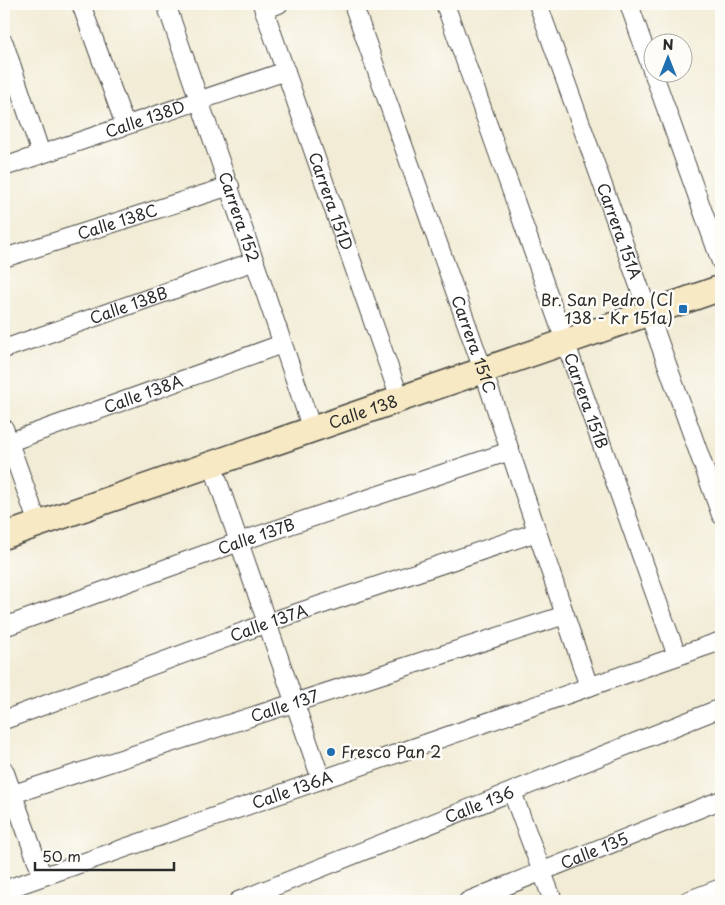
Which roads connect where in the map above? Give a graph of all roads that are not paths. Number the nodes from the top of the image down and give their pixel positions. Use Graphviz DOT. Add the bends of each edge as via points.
graph roads {
  1 [pos="82,4"];
  2 [pos="166,4"];
  3 [pos="353,4"];
  4 [pos="445,4"];
  5 [pos="538,4"];
  6 [pos="629,4"];
  7 [pos="268,6"];
  8 [pos="642,40"];
  9 [pos="4,43"];
  10 [pos="286,71"];
  11 [pos="657,82"];
  12 [pos="199,102"];
  13 [pos="125,125"];
  14 [pos="42,154"];
  15 [pos="4,167"];
  16 [pos="230,186"];
  17 [pos="4,258"];
  18 [pos="255,261"];
  19 [pos="721,262"];
  20 [pos="721,288"];
  21 [pos="649,313"];
  22 [pos="566,342"];
  23 [pos="282,344"];
  24 [pos="4,350"];
  25 [pos="483,370"];
  26 [pos="400,399"];
  27 [pos="312,429"];
  28 [pos="5,438"];
  29 [pos="510,451"];
  30 [pos="212,464"];
  31 [pos="721,515"];
  32 [pos="38,524"];
  33 [pos="537,532"];
  34 [pos="4,536"];
  35 [pos="239,542"];
  36 [pos="565,615"];
  37 [pos="267,623"];
  38 [pos="4,627"];
  39 [pos="721,641"];
  40 [pos="677,656"];
  41 [pos="589,687"];
  42 [pos="295,704"];
  43 [pos="721,708"];
  44 [pos="4,720"];
  45 [pos="4,770"];
  46 [pos="321,779"];
  47 [pos="512,792"];
  48 [pos="8,795"];
  49 [pos="721,800"];
  50 [pos="542,872"];
  51 [pos="42,875"];
  52 [pos="721,888"];
  53 [pos="4,890"];
  54 [pos="238,901"];
  55 [pos="468,901"];
  56 [pos="553,901"];
  57 [pos="688,901"];
  1 -- 13 [label="street"];
  2 -- 12 [label="street, Carrera 152"];
  3 -- 25 [label="street, Carrera 151C"];
  4 -- 22 [label="street, Carrera 151B"];
  5 -- 21 [label="street, Carrera 151A"];
  6 -- 8 [label="street"];
  7 -- 10 [label="street, Carrera 151D"];
  9 -- 14 [label="street"];
  10 -- 12 [label="street, Calle 138D"];
  10 -- 26 [label="street, Carrera 151D"];
  11 -- 19 [label="street"];
  12 -- 13 [label="street, Calle 138D"];
  12 -- 16 [label="street, Carrera 152"];
  13 -- 14 [label="street, Calle 138D"];
  14 -- 15 [label="street, Calle 138D"];
  16 -- 17 [label="street, Calle 138C"];
  16 -- 18 [label="street, Carrera 152"];
  18 -- 23 [label="street, Carrera 152"];
  18 -- 24 [label="street, Calle 138B"];
  20 -- 21 [label="main road, Calle 138"];
  21 -- 22 [label="main road, Calle 138"];
  21 -- 31 [label="street, Carrera 151A"];
  22 -- 25 [label="main road, Calle 138"];
  22 -- 40 [label="street, Carrera 151B"];
  23 -- 27 [label="street, Carrera 152"];
  23 -- 28 [label="street, Calle 138A"];
  25 -- 26 [label="main road, Calle 138"];
  25 -- 29 [label="street, Carrera 151C"];
  26 -- 27 [label="main road, Calle 138"];
  27 -- 30 [label="main road, Calle 138"];
  28 -- 32 [label="street"];
  29 -- 33 [label="street, Carrera 151C"];
  29 -- 35 [label="street, Calle 137B"];
  30 -- 32 [label="main road, Calle 138"];
  30 -- 35 [label="street"];
  32 -- 34 [label="main road, Calle 138"];
  33 -- 36 [label="street, Carrera 151C"];
  33 -- 37 [label="street, Calle 137A"];
  35 -- 37 [label="street"];
  35 -- 38 [label="street, Calle 137B"];
  36 -- 41 [label="street, Carrera 151C"];
  36 -- 42 [label="street, Calle 137"];
  37 -- 42 [label="street"];
  37 -- 44 [label="street, Calle 137A"];
  39 -- 40 [label="street, Calle 136A"];
  40 -- 41 [label="street, Calle 136A"];
  41 -- 46 [label="street, Calle 136A"];
  42 -- 46 [label="street"];
  42 -- 48 [label="street, Calle 137"];
  43 -- 47 [label="street, Calle 136"];
  45 -- 48 [label="street"];
  46 -- 51 [label="street, Calle 136A"];
  47 -- 50 [label="street"];
  47 -- 54 [label="street, Calle 136"];
  48 -- 51 [label="street"];
  49 -- 50 [label="street, Calle 135"];
  50 -- 55 [label="street, Calle 135"];
  50 -- 56 [label="street"];
  51 -- 53 [label="street, Calle 136A"];
  52 -- 57 [label="street"];
}
